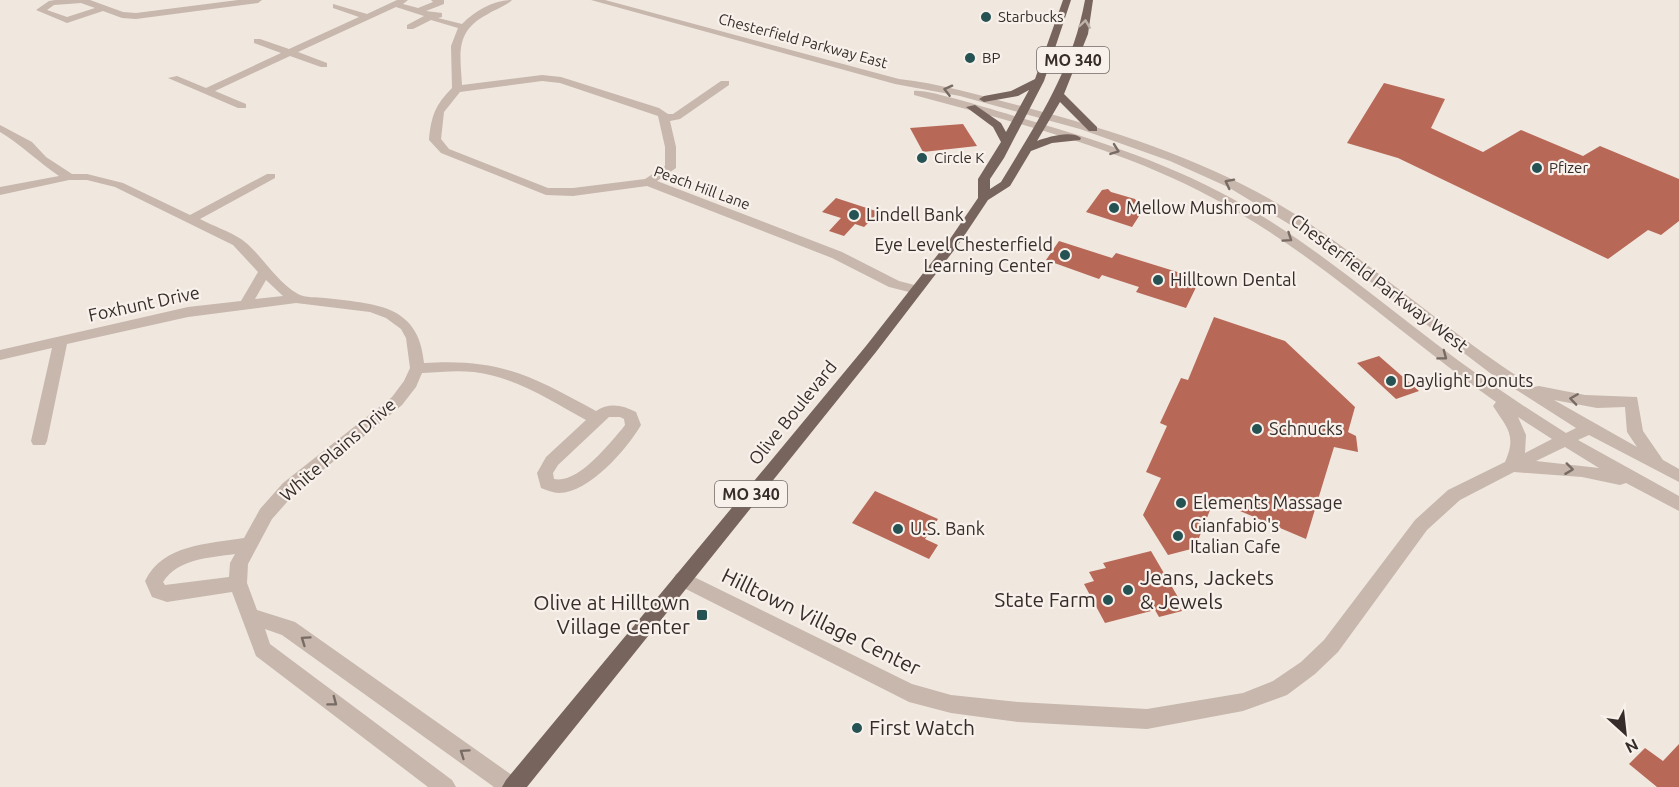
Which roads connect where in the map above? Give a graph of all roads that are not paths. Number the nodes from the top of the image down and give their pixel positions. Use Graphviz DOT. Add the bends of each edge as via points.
graph roads {
  1 [pos="82,0"];
  2 [pos="112,0"];
  3 [pos="258,0"];
  4 [pos="435,0"];
  5 [pos="508,0"];
  6 [pos="595,0"];
  7 [pos="1067,0"];
  8 [pos="1089,0"];
  9 [pos="400,2"];
  10 [pos="220,4"];
  11 [pos="336,6"];
  12 [pos="99,7"];
  13 [pos="419,10"];
  14 [pos="432,16"];
  15 [pos="367,17"];
  16 [pos="468,23"];
  17 [pos="410,27"];
  18 [pos="256,41"];
  19 [pos="289,53"];
  20 [pos="324,65"];
  21 [pos="172,78"];
  22 [pos="1039,81"];
  23 [pos="899,82"];
  24 [pos="725,83"];
  25 [pos="457,89"];
  26 [pos="207,91"];
  27 [pos="1059,94"];
  28 [pos="984,99"];
  29 [pos="242,106"];
  30 [pos="971,107"];
  31 [pos="1024,110"];
  32 [pos="664,118"];
  33 [pos="1018,121"];
  34 [pos="1042,121"];
  35 [pos="0,128"];
  36 [pos="1093,129"];
  37 [pos="1076,138"];
  38 [pos="1006,141"];
  39 [pos="1026,149"];
  40 [pos="44,161"];
  41 [pos="271,176"];
  42 [pos="69,177"];
  43 [pos="648,182"];
  44 [pos="25,185"];
  45 [pos="0,191"];
  46 [pos="984,198"];
  47 [pos="191,219"];
  48 [pos="265,271"];
  49 [pos="917,290"];
  50 [pos="296,299"];
  51 [pos="246,304"];
  52 [pos="61,341"];
  53 [pos="0,355"];
  54 [pos="417,368"];
  55 [pos="1509,378"];
  56 [pos="1483,386"];
  57 [pos="597,419"];
  58 [pos="1589,428"];
  59 [pos="39,441"];
  60 [pos="1565,442"];
  61 [pos="1511,467"];
  62 [pos="1663,467"];
  63 [pos="1679,476"];
  64 [pos="1645,486"];
  65 [pos="1679,504"];
  66 [pos="247,545"];
  67 [pos="682,579"];
  68 [pos="238,583"];
  69 [pos="252,617"];
  70 [pos="446,787"];
  71 [pos="513,787"];
  1 -- 12 [label="street"];
  1 -- 12 [label="street" via="52,3 40,10 67,20"];
  2 -- 12 [label="street"];
  3 -- 10 [label="street"];
  4 -- 13 [label="street" via="441,2"];
  5 -- 16 [label="street"];
  6 -- 23 [label="street, Chesterfield Parkway East"];
  7 -- 22 [label="main road, Olive Boulevard / MO 340"];
  27 -- 8 [label="main road, Olive Boulevard / MO 340, one-way" via="1083,34"];
  9 -- 13 [label="street"];
  9 -- 15 [label="street"];
  10 -- 12 [label="street" via="136,16"];
  11 -- 15 [label="street"];
  13 -- 14 [label="street"];
  14 -- 16 [label="street" via="435,20"];
  14 -- 17 [label="street"];
  15 -- 19 [label="street"];
  16 -- 25 [label="street" via="457,41"];
  18 -- 19 [label="street"];
  19 -- 20 [label="street"];
  19 -- 26 [label="street"];
  21 -- 26 [label="street"];
  22 -- 28 [label="main road" via="1014,94"];
  22 -- 31 [label="main road, Olive Boulevard / MO 340"];
  28 -- 23 [label="street, Chesterfield Parkway East, one-way" via="926,84"];
  23 -- 30 [label="street, Chesterfield Parkway East" via="917,93"];
  24 -- 32 [label="street" via="676,117"];
  25 -- 32 [label="street" via="542,78 561,80 655,110"];
  25 -- 43 [label="street, Peach Hill Lane" via="436,113 435,141 445,152 546,191 573,192"];
  26 -- 29 [label="street"];
  27 -- 34 [label="main road, Olive Boulevard / MO 340"];
  27 -- 36 [label="main road"];
  28 -- 31 [label="street, Chesterfield Parkway East"];
  30 -- 33 [label="street, Chesterfield Parkway East"];
  30 -- 38 [label="main road" via="997,125"];
  31 -- 33 [label="main road, Olive Boulevard / MO 340"];
  31 -- 34 [label="street, Chesterfield Parkway East"];
  32 -- 43 [label="street" via="672,161 670,168"];
  33 -- 34 [label="street, Chesterfield Parkway East"];
  33 -- 38 [label="main road, Olive Boulevard / MO 340"];
  34 -- 36 [label="street, Chesterfield Parkway West"];
  34 -- 37 [label="street, Chesterfield Parkway West"];
  34 -- 39 [label="main road, Olive Boulevard / MO 340"];
  35 -- 40 [label="street" via="28,144"];
  55 -- 36 [label="street, Chesterfield Parkway West, one-way" via="1355,261 1259,198 1181,162"];
  37 -- 39 [label="main road"];
  37 -- 56 [label="street, Chesterfield Parkway West, one-way" via="1113,149 1209,190 1265,222 1317,257"];
  38 -- 46 [label="main road, Olive Boulevard / MO 340" via="984,179"];
  39 -- 46 [label="main road, Olive Boulevard / MO 340" via="1006,184"];
  40 -- 42 [label="street"];
  40 -- 44 [label="street"];
  41 -- 47 [label="street"];
  42 -- 44 [label="street"];
  42 -- 47 [label="street" via="119,184"];
  43 -- 49 [label="street, Peach Hill Lane" via="837,255 894,284"];
  44 -- 45 [label="street"];
  46 -- 49 [label="main road, Olive Boulevard / MO 340"];
  47 -- 48 [label="street" via="237,242"];
  48 -- 50 [label="street"];
  48 -- 51 [label="street"];
  49 -- 67 [label="main road, Olive Boulevard / MO 340"];
  50 -- 51 [label="street, Foxhunt Drive"];
  50 -- 54 [label="street" via="372,308 390,315 406,326 413,338"];
  51 -- 52 [label="street, Foxhunt Drive" via="188,312"];
  52 -- 53 [label="street, Foxhunt Drive"];
  52 -- 59 [label="street"];
  54 -- 57 [label="street" via="460,365 494,370"];
  54 -- 66 [label="street, White Plains Drive" via="397,401 289,488 266,514"];
  55 -- 58 [label="street, Chesterfield Parkway West"];
  62 -- 55 [label="street, one-way" via="1635,432 1632,401 1560,397"];
  56 -- 60 [label="street, Chesterfield Parkway West"];
  56 -- 61 [label="street" via="1514,419 1520,442"];
  57 -- 57 [label="street" via="547,467 545,478 554,487 571,485 583,478 633,425 631,416 622,411 609,411"];
  58 -- 60 [label="street, Hilltown Village Center"];
  58 -- 62 [label="street, Chesterfield Parkway West"];
  60 -- 61 [label="street, Hilltown Village Center"];
  60 -- 64 [label="street, Chesterfield Parkway West"];
  61 -- 64 [label="street, one-way" via="1598,472"];
  61 -- 67 [label="street, Hilltown Village Center" via="1454,495 1421,525 1331,646 1280,688 1205,711 1147,719 1018,712 951,704 909,693"];
  62 -- 63 [label="street, Chesterfield Parkway West"];
  64 -- 65 [label="street, Chesterfield Parkway West"];
  66 -- 68 [label="street, White Plains Drive" via="239,562"];
  66 -- 68 [label="street" via="177,558 164,566 154,581 158,591 167,594"];
  67 -- 71 [label="main road, Olive Boulevard / MO 340"];
  68 -- 69 [label="street"];
  69 -- 70 [label="street, one-way" via="263,650"];
  71 -- 69 [label="street, one-way" via="288,628"];
}
